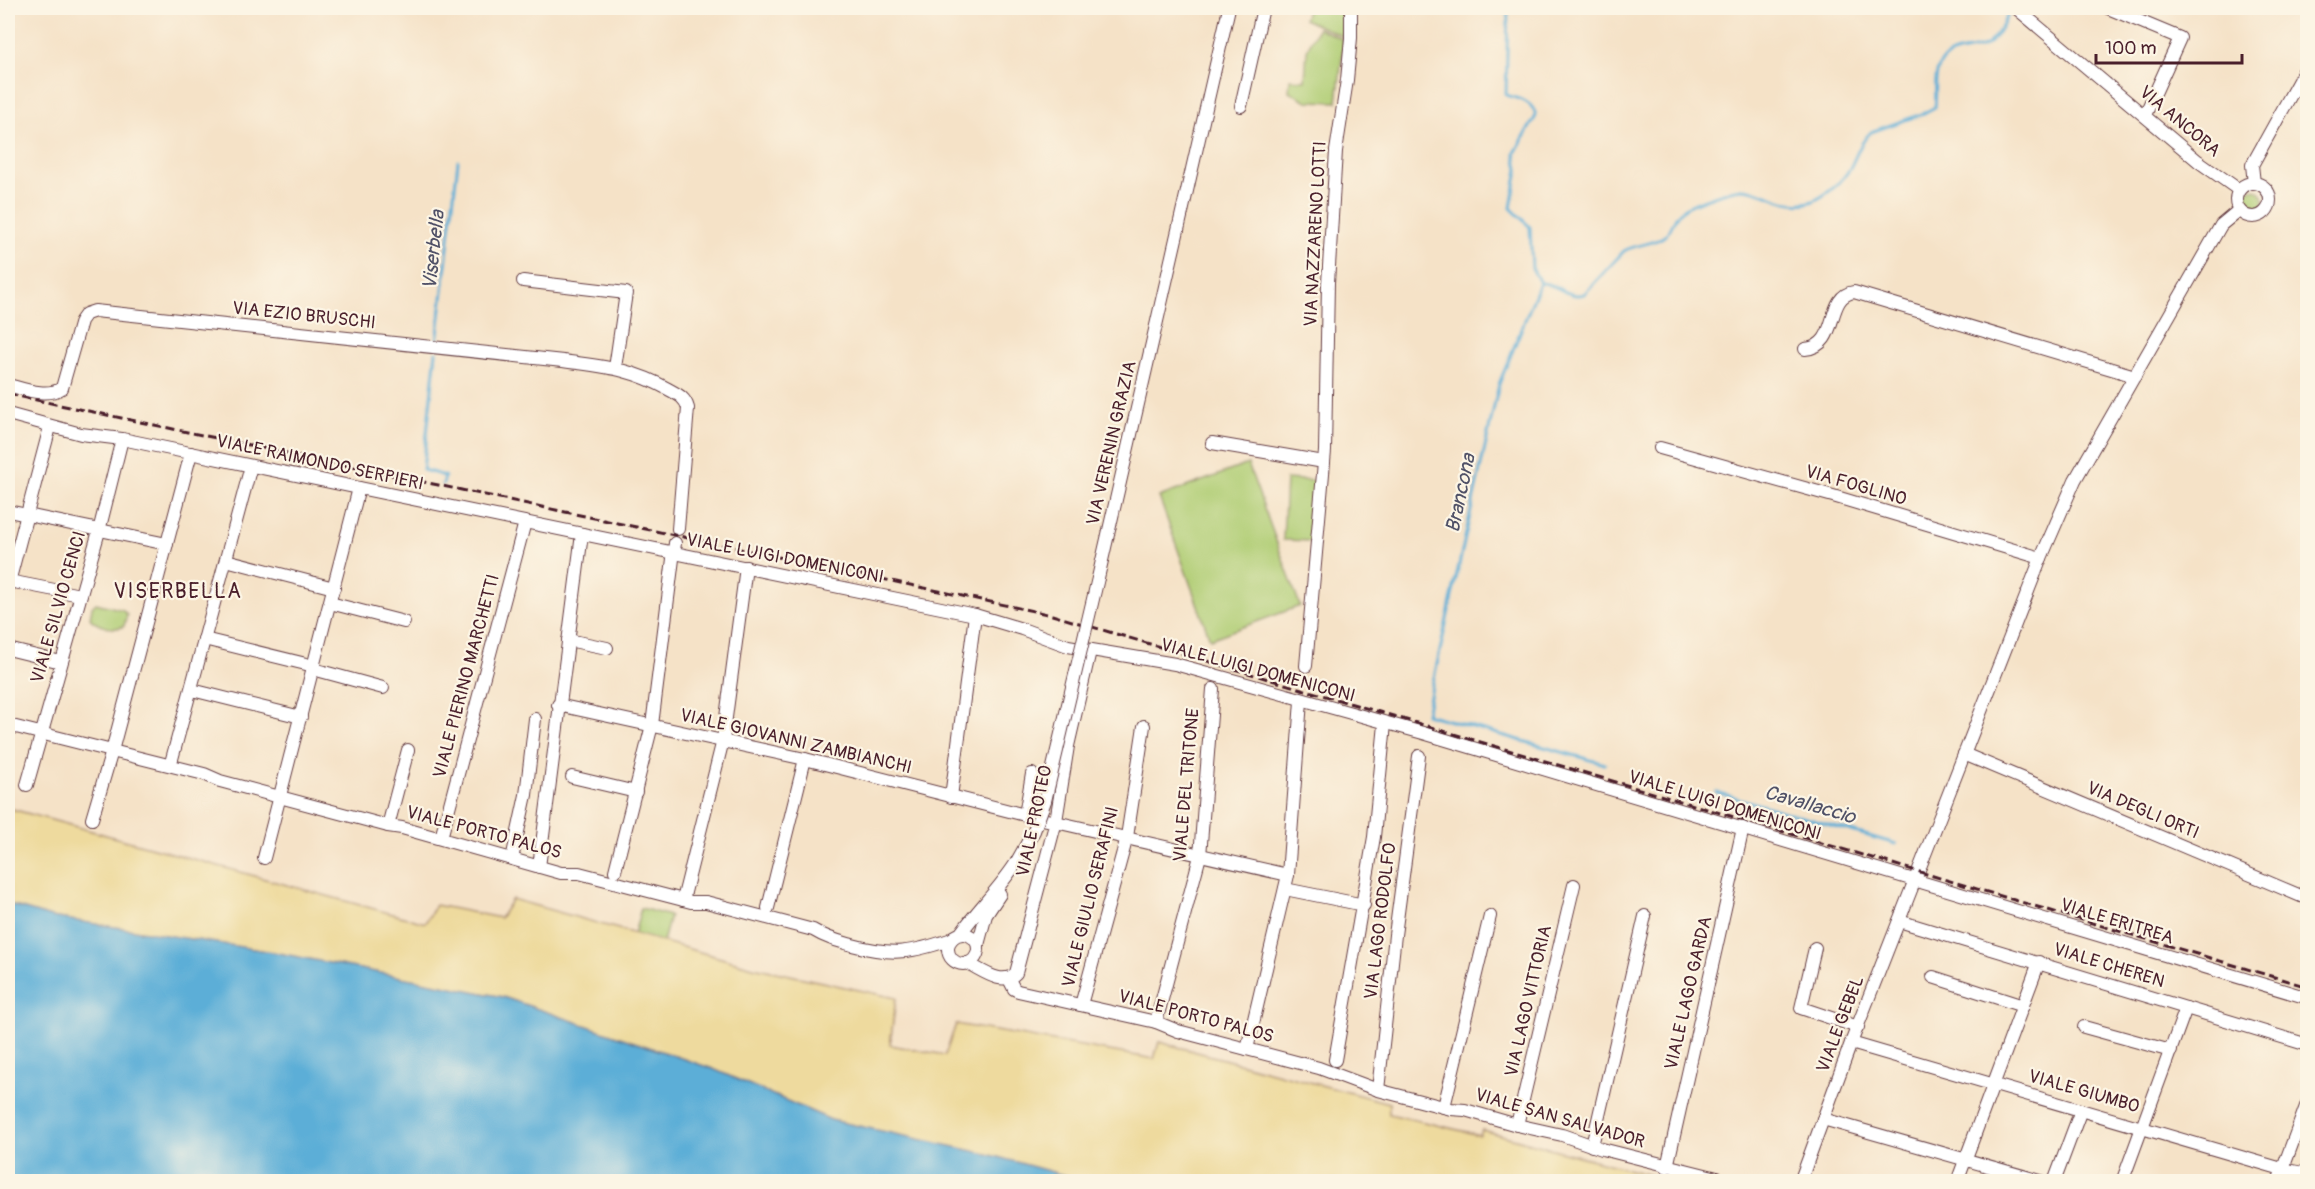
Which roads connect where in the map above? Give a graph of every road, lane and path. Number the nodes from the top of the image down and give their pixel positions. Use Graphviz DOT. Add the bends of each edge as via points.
graph roads {
  1 [pos="1229,8"];
  2 [pos="1263,8"];
  3 [pos="1351,8"];
  4 [pos="2108,8"];
  5 [pos="2020,10"];
  6 [pos="2307,64"];
  7 [pos="1241,106"];
  8 [pos="2145,116"];
  9 [pos="2254,183"];
  10 [pos="2239,190"];
  11 [pos="2239,210"];
  12 [pos="523,280"];
  13 [pos="1805,349"];
  14 [pos="615,368"];
  15 [pos="2135,376"];
  16 [pos="8,385"];
  17 [pos="8,414"];
  18 [pos="50,427"];
  19 [pos="122,439"];
  20 [pos="1212,442"];
  21 [pos="1660,448"];
  22 [pos="190,453"];
  23 [pos="1324,462"];
  24 [pos="250,466"];
  25 [pos="359,488"];
  26 [pos="8,511"];
  27 [pos="26,515"];
  28 [pos="525,522"];
  29 [pos="678,530"];
  30 [pos="99,531"];
  31 [pos="582,534"];
  32 [pos="167,544"];
  33 [pos="674,549"];
  34 [pos="2041,558"];
  35 [pos="226,560"];
  36 [pos="746,567"];
  37 [pos="8,584"];
  38 [pos="334,588"];
  39 [pos="80,595"];
  40 [pos="330,603"];
  41 [pos="975,615"];
  42 [pos="404,622"];
  43 [pos="204,639"];
  44 [pos="568,640"];
  45 [pos="607,648"];
  46 [pos="8,649"];
  47 [pos="1090,651"];
  48 [pos="61,662"];
  49 [pos="1306,666"];
  50 [pos="313,667"];
  51 [pos="383,688"];
  52 [pos="1213,689"];
  53 [pos="192,690"];
  54 [pos="1301,701"];
  55 [pos="558,705"];
  56 [pos="301,717"];
  57 [pos="535,719"];
  58 [pos="1385,724"];
  59 [pos="8,725"];
  60 [pos="652,725"];
  61 [pos="1144,726"];
  62 [pos="41,733"];
  63 [pos="723,741"];
  64 [pos="408,750"];
  65 [pos="112,751"];
  66 [pos="1964,754"];
  67 [pos="1419,756"];
  68 [pos="172,759"];
  69 [pos="805,759"];
  70 [pos="1032,774"];
  71 [pos="572,777"];
  72 [pos="27,785"];
  73 [pos="636,792"];
  74 [pos="281,797"];
  75 [pos="951,797"];
  76 [pos="1025,815"];
  77 [pos="92,819"];
  78 [pos="1056,821"];
  79 [pos="388,826"];
  80 [pos="1743,828"];
  81 [pos="1127,837"];
  82 [pos="441,838"];
  83 [pos="1200,856"];
  84 [pos="264,858"];
  85 [pos="512,859"];
  86 [pos="539,867"];
  87 [pos="615,871"];
  88 [pos="1288,875"];
  89 [pos="1005,879"];
  90 [pos="1916,879"];
  91 [pos="1574,885"];
  92 [pos="1285,890"];
  93 [pos="2307,899"];
  94 [pos="684,900"];
  95 [pos="1364,904"];
  96 [pos="768,908"];
  97 [pos="1490,916"];
  98 [pos="1645,916"];
  99 [pos="1899,921"];
  100 [pos="956,936"];
  101 [pos="978,947"];
  102 [pos="1815,948"];
  103 [pos="2039,962"];
  104 [pos="967,963"];
  105 [pos="995,976"];
  106 [pos="1933,977"];
  107 [pos="1009,979"];
  108 [pos="2307,998"];
  109 [pos="1081,1005"];
  110 [pos="2023,1006"];
  111 [pos="2186,1008"];
  112 [pos="1156,1022"];
  113 [pos="1858,1027"];
  114 [pos="2084,1028"];
  115 [pos="1851,1043"];
  116 [pos="2307,1044"];
  117 [pos="1247,1049"];
  118 [pos="2171,1051"];
  119 [pos="1335,1060"];
  120 [pos="1995,1085"];
  121 [pos="1378,1090"];
  122 [pos="2307,1101"];
  123 [pos="1444,1107"];
  124 [pos="2081,1110"];
  125 [pos="1823,1119"];
  126 [pos="1516,1125"];
  127 [pos="2144,1127"];
  128 [pos="1592,1146"];
  129 [pos="1966,1159"];
  130 [pos="1667,1167"];
  131 [pos="2282,1169"];
  132 [pos="2307,1174"];
  133 [pos="1733,1182"];
  134 [pos="1800,1182"];
  135 [pos="1958,1182"];
  136 [pos="2044,1182"];
  137 [pos="2054,1182"];
  138 [pos="2122,1182"];
  139 [pos="2278,1182"];
  1 -- 89 [label="street, VIA VERENIN GRAZIA, bridge" via="1045,801 1034,831"];
  2 -- 7 [label="street"];
  3 -- 23 [label="street, VIA NAZZARENO LOTTI" via="1347,80 1336,151 1328,283"];
  4 -- 8 [label="street" via="2180,38"];
  5 -- 8 [label="street, VIA ANCORA"];
  6 -- 9 [label="street" via="2252,165"];
  8 -- 10 [label="street, VIA ANCORA"];
  9 -- 10 [label="street"];
  9 -- 11 [label="street" via="2268,192 2268,209 2253,218"];
  10 -- 11 [label="street" via="2235,200"];
  11 -- 15 [label="street" via="2221,225"];
  12 -- 14 [label="street" via="626,293"];
  13 -- 15 [label="street" via="1822,342 1841,300 1854,292"];
  14 -- 16 [label="street, VIA EZIO BRUSCHI" via="95,310 81,321 62,388 56,393 45,393"];
  14 -- 29 [label="street, VIA EZIO BRUSCHI" via="648,378 686,401"];
  15 -- 34 [label="street" via="2075,480"];
  17 -- 18 [label="street, VIALE RAIMONDO SERPIERI"];
  18 -- 19 [label="street, VIALE RAIMONDO SERPIERI"];
  18 -- 27 [label="street"];
  19 -- 22 [label="street, VIALE RAIMONDO SERPIERI"];
  19 -- 30 [label="street, VIALE SILVIO CENCI"];
  20 -- 23 [label="street"];
  21 -- 34 [label="street, VIA FOGLINO"];
  22 -- 24 [label="street, VIALE RAIMONDO SERPIERI"];
  22 -- 32 [label="street"];
  23 -- 49 [label="street, VIA NAZZARENO LOTTI"];
  24 -- 25 [label="street, VIALE RAIMONDO SERPIERI"];
  24 -- 35 [label="street"];
  25 -- 28 [label="street, VIALE RAIMONDO SERPIERI"];
  25 -- 38 [label="street"];
  26 -- 27 [label="street"];
  27 -- 30 [label="street"];
  27 -- 37 [label="street"];
  28 -- 31 [label="street, VIALE RAIMONDO SERPIERI"];
  28 -- 82 [label="street, VIALE PIERINO MARCHETTI"];
  30 -- 32 [label="street"];
  30 -- 39 [label="street, VIALE SILVIO CENCI"];
  31 -- 33 [label="street, VIALE LUIGI DOMENICONI"];
  31 -- 44 [label="street"];
  32 -- 65 [label="street"];
  33 -- 36 [label="street, VIALE LUIGI DOMENICONI"];
  33 -- 60 [label="street"];
  34 -- 66 [label="street"];
  35 -- 38 [label="street"];
  35 -- 43 [label="street"];
  36 -- 41 [label="street, VIALE LUIGI DOMENICONI"];
  36 -- 63 [label="street"];
  37 -- 39 [label="street"];
  38 -- 40 [label="street"];
  39 -- 48 [label="street, VIALE SILVIO CENCI"];
  40 -- 42 [label="street"];
  40 -- 50 [label="street"];
  41 -- 47 [label="street, VIALE LUIGI DOMENICONI"];
  41 -- 75 [label="street"];
  43 -- 50 [label="street"];
  43 -- 53 [label="street"];
  44 -- 45 [label="street"];
  44 -- 55 [label="street"];
  46 -- 48 [label="street"];
  47 -- 54 [label="street, VIALE LUIGI DOMENICONI" via="1175,664"];
  47 -- 78 [label="street, VIALE PROTEO"];
  48 -- 62 [label="street, VIALE SILVIO CENCI"];
  50 -- 51 [label="street"];
  50 -- 56 [label="street"];
  52 -- 83 [label="street, VIALE DEL TRITONE"];
  53 -- 56 [label="street"];
  53 -- 68 [label="street"];
  54 -- 58 [label="street, VIALE LUIGI DOMENICONI"];
  54 -- 88 [label="street"];
  55 -- 60 [label="street, VIALE GIOVANNI ZAMBIANCHI"];
  55 -- 86 [label="street"];
  56 -- 74 [label="street"];
  57 -- 85 [label="street"];
  58 -- 80 [label="street, VIALE LUIGI DOMENICONI"];
  58 -- 95 [label="street"];
  59 -- 62 [label="street, VIALE PORTO PALOS"];
  60 -- 63 [label="street, VIALE GIOVANNI ZAMBIANCHI"];
  60 -- 73 [label="street"];
  61 -- 81 [label="street, VIALE GIULIO SERAFINI"];
  62 -- 65 [label="street, VIALE PORTO PALOS"];
  62 -- 72 [label="street, VIALE SILVIO CENCI"];
  63 -- 69 [label="street, VIALE GIOVANNI ZAMBIANCHI"];
  63 -- 94 [label="street"];
  64 -- 79 [label="street"];
  65 -- 74 [label="street, VIALE PORTO PALOS"];
  65 -- 77 [label="street"];
  66 -- 90 [label="street"];
  66 -- 93 [label="street, VIA DEGLI ORTI"];
  67 -- 121 [label="street, VIA LAGO RODOLFO"];
  69 -- 75 [label="street, VIALE GIOVANNI ZAMBIANCHI"];
  69 -- 96 [label="street"];
  70 -- 76 [label="street"];
  71 -- 73 [label="street"];
  73 -- 87 [label="street"];
  74 -- 79 [label="street, VIALE PORTO PALOS"];
  74 -- 84 [label="street"];
  75 -- 76 [label="street, VIALE GIOVANNI ZAMBIANCHI"];
  76 -- 78 [label="street, VIALE GIOVANNI ZAMBIANCHI"];
  78 -- 81 [label="street, VIALE GIOVANNI ZAMBIANCHI"];
  78 -- 107 [label="street, VIALE PROTEO" via="1016,973"];
  79 -- 82 [label="street, VIALE PORTO PALOS"];
  80 -- 90 [label="street, VIALE LUIGI DOMENICONI"];
  80 -- 130 [label="street, VIALE LAGO GARDA"];
  81 -- 83 [label="street, VIALE GIOVANNI ZAMBIANCHI"];
  81 -- 109 [label="street, VIALE GIULIO SERAFINI"];
  82 -- 85 [label="street, VIALE PORTO PALOS"];
  83 -- 88 [label="street, VIALE GIOVANNI ZAMBIANCHI"];
  83 -- 112 [label="street, VIALE DEL TRITONE"];
  85 -- 86 [label="street, VIALE PORTO PALOS"];
  86 -- 94 [label="street, VIALE PORTO PALOS" via="579,873"];
  88 -- 92 [label="street"];
  89 -- 100 [label="street, VIA VERENIN GRAZIA"];
  89 -- 101 [label="street, VIA VERENIN GRAZIA" via="987,915"];
  90 -- 99 [label="street, VIALE GEBEL"];
  90 -- 108 [label="street, VIALE ERITREA"];
  91 -- 126 [label="street, VIA LAGO VITTORIA"];
  92 -- 95 [label="street"];
  92 -- 117 [label="street"];
  94 -- 100 [label="street, VIALE PORTO PALOS" via="706,902 813,930 826,938 884,953 908,952"];
  95 -- 119 [label="street"];
  97 -- 123 [label="street"];
  98 -- 128 [label="street"];
  99 -- 103 [label="street, VIALE CHEREN"];
  99 -- 113 [label="street, VIALE GEBEL"];
  100 -- 101 [label="street" via="973,937"];
  100 -- 104 [label="street" via="948,947 950,957"];
  101 -- 104 [label="street" via="975,958"];
  101 -- 105 [label="street"];
  102 -- 113 [label="street" via="1801,1008"];
  103 -- 110 [label="street"];
  103 -- 111 [label="street, VIALE CHEREN"];
  104 -- 105 [label="street"];
  105 -- 107 [label="street"];
  106 -- 110 [label="street"];
  107 -- 109 [label="street, VIALE PORTO PALOS" via="1018,991"];
  109 -- 112 [label="street, VIALE PORTO PALOS"];
  110 -- 120 [label="street"];
  111 -- 116 [label="street, VIALE CHEREN"];
  111 -- 118 [label="street"];
  112 -- 117 [label="street, VIALE PORTO PALOS"];
  113 -- 115 [label="street, VIALE GEBEL"];
  114 -- 118 [label="street"];
  115 -- 120 [label="street, VIALE GIUMBO"];
  115 -- 125 [label="street, VIALE GEBEL"];
  117 -- 121 [label="street, VIALE PORTO PALOS" via="1319,1068"];
  118 -- 127 [label="street"];
  120 -- 124 [label="street, VIALE GIUMBO"];
  120 -- 129 [label="street"];
  121 -- 123 [label="street, VIALE SAN SALVADOR"];
  122 -- 131 [label="street"];
  123 -- 126 [label="street, VIALE SAN SALVADOR"];
  124 -- 127 [label="street, VIALE GIUMBO"];
  124 -- 137 [label="street"];
  125 -- 129 [label="street"];
  125 -- 134 [label="street, VIALE GEBEL"];
  126 -- 128 [label="street, VIALE SAN SALVADOR"];
  127 -- 131 [label="street, VIALE GIUMBO"];
  127 -- 138 [label="street"];
  128 -- 130 [label="street, VIALE SAN SALVADOR"];
  129 -- 135 [label="street"];
  129 -- 136 [label="street"];
  130 -- 133 [label="street, VIALE SAN SALVADOR"];
  131 -- 132 [label="street, VIALE GIUMBO"];
  131 -- 139 [label="street"];
}
